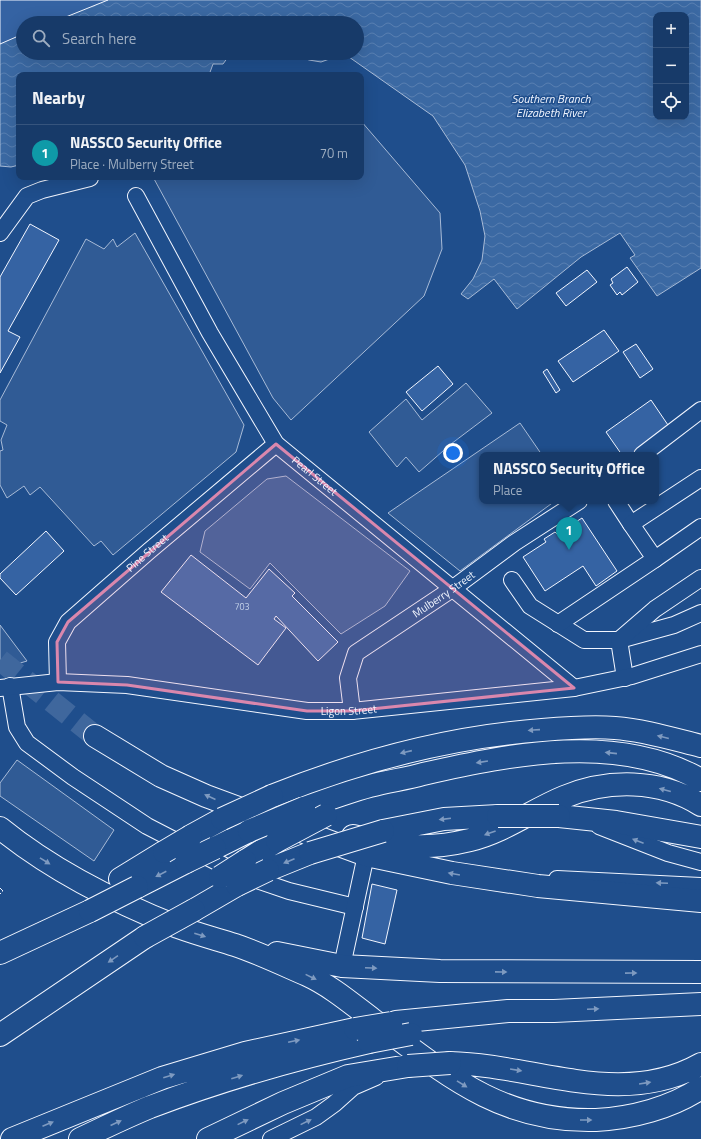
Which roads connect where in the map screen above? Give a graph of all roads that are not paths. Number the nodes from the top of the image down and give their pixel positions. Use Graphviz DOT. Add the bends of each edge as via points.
graph roads {
  1 [pos="82,180"];
  2 [pos="136,196"];
  3 [pos="0,232"];
  4 [pos="701,410"];
  5 [pos="276,444"];
  6 [pos="646,452"];
  7 [pos="701,478"];
  8 [pos="573,504"];
  9 [pos="618,504"];
  10 [pos="631,524"];
  11 [pos="701,527"];
  12 [pos="655,559"];
  13 [pos="701,578"];
  14 [pos="512,580"];
  15 [pos="452,589"];
  16 [pos="701,613"];
  17 [pos="558,624"];
  18 [pos="619,640"];
  19 [pos="698,655"];
  20 [pos="624,678"];
  21 [pos="58,682"];
  22 [pos="5,687"];
  23 [pos="574,688"];
  24 [pos="352,711"];
  25 [pos="95,736"];
  26 [pos="701,746"];
  27 [pos="423,775"];
  28 [pos="701,780"];
  29 [pos="701,805"];
  30 [pos="580,818"];
  31 [pos="249,822"];
  32 [pos="0,828"];
  33 [pos="701,837"];
  34 [pos="366,855"];
  35 [pos="701,862"];
  36 [pos="480,878"];
  37 [pos="229,881"];
  38 [pos="128,883"];
  39 [pos="701,886"];
  40 [pos="701,901"];
  41 [pos="355,907"];
  42 [pos="236,946"];
  43 [pos="0,952"];
  44 [pos="342,966"];
  45 [pos="701,972"];
  46 [pos="701,1004"];
  47 [pos="0,1035"];
  48 [pos="362,1035"];
  49 [pos="701,1064"];
  50 [pos="401,1066"];
  51 [pos="701,1088"];
  52 [pos="12,1139"];
  53 [pos="80,1139"];
  54 [pos="208,1139"];
  55 [pos="271,1139"];
  1 -- 3 [label="street" via="27,196"];
  2 -- 5 [label="street, Pearl Street" via="210,333"];
  4 -- 6 [label="street"];
  5 -- 15 [label="street, Pearl Street"];
  5 -- 21 [label="street, Pine Street" via="68,622 57,642"];
  7 -- 10 [label="street"];
  8 -- 15 [label="street, Mulberry Street" via="514,543"];
  9 -- 10 [label="street"];
  10 -- 12 [label="street"];
  11 -- 12 [label="street"];
  12 -- 17 [label="street"];
  13 -- 18 [label="street" via="655,610"];
  14 -- 17 [label="street" via="530,606"];
  15 -- 23 [label="street, Pearl Street" via="528,648"];
  15 -- 24 [label="street, Mulberry Street" via="356,653 348,678"];
  16 -- 18 [label="street" via="674,625"];
  17 -- 18 [label="street" via="584,640"];
  18 -- 20 [label="street"];
  19 -- 20 [label="street, Ligon Street"];
  20 -- 23 [label="street, Ligon Street"];
  21 -- 22 [label="street, Ligon Street"];
  21 -- 24 [label="street, Ligon Street" via="127,685 307,712"];
  22 -- 41 [label="street" via="17,727 27,743 147,826 242,875 290,891"];
  23 -- 24 [label="street, Ligon Street"];
  31 -- 25 [label="highway, one-way" via="230,806 161,776"];
  26 -- 38 [label="highway, one-way, bridge" via="642,732 582,727 507,732 452,741 376,759 307,782 222,819 164,852"];
  28 -- 27 [label="highway, one-way" via="644,758 592,752 513,757"];
  27 -- 31 [label="highway, bridge" via="371,786 304,808"];
  27 -- 37 [label="highway, bridge" via="326,815 278,841 245,861"];
  29 -- 31 [label="highway, one-way" via="652,786 613,784 563,797 493,832 471,840 425,846 390,844"];
  30 -- 33 [label="highway"];
  35 -- 30 [label="street, one-way"];
  30 -- 37 [label="highway, one-way, bridge" via="498,816 444,819 383,830"];
  31 -- 34 [label="highway"];
  31 -- 38 [label="highway, one-way, bridge" via="215,848 186,862"];
  32 -- 42 [label="highway, one-way" via="59,870 119,902"];
  36 -- 34 [label="highway, one-way" via="410,866"];
  34 -- 41 [label="street"];
  39 -- 36 [label="street, one-way" via="583,879"];
  36 -- 40 [label="highway" via="584,891"];
  37 -- 47 [label="highway, one-way, bridge" via="186,907"];
  38 -- 43 [label="highway"];
  41 -- 44 [label="street"];
  42 -- 44 [label="highway"];
  42 -- 51 [label="highway, one-way" via="320,982 463,1085 495,1102 524,1112 568,1119 618,1118 663,1106"];
  44 -- 45 [label="highway, one-way" via="440,972"];
  48 -- 46 [label="highway, one-way, bridge" via="403,1028 509,1022 554,1012"];
  52 -- 48 [label="highway, one-way" via="162,1078 253,1051"];
  53 -- 48 [label="highway, one-way" via="148,1108 206,1086"];
  50 -- 49 [label="highway, one-way, bridge" via="477,1064 615,1085 660,1081"];
  54 -- 50 [label="highway, one-way" via="283,1103 348,1076"];
  55 -- 50 [label="street, one-way" via="316,1117 353,1087"];
}
